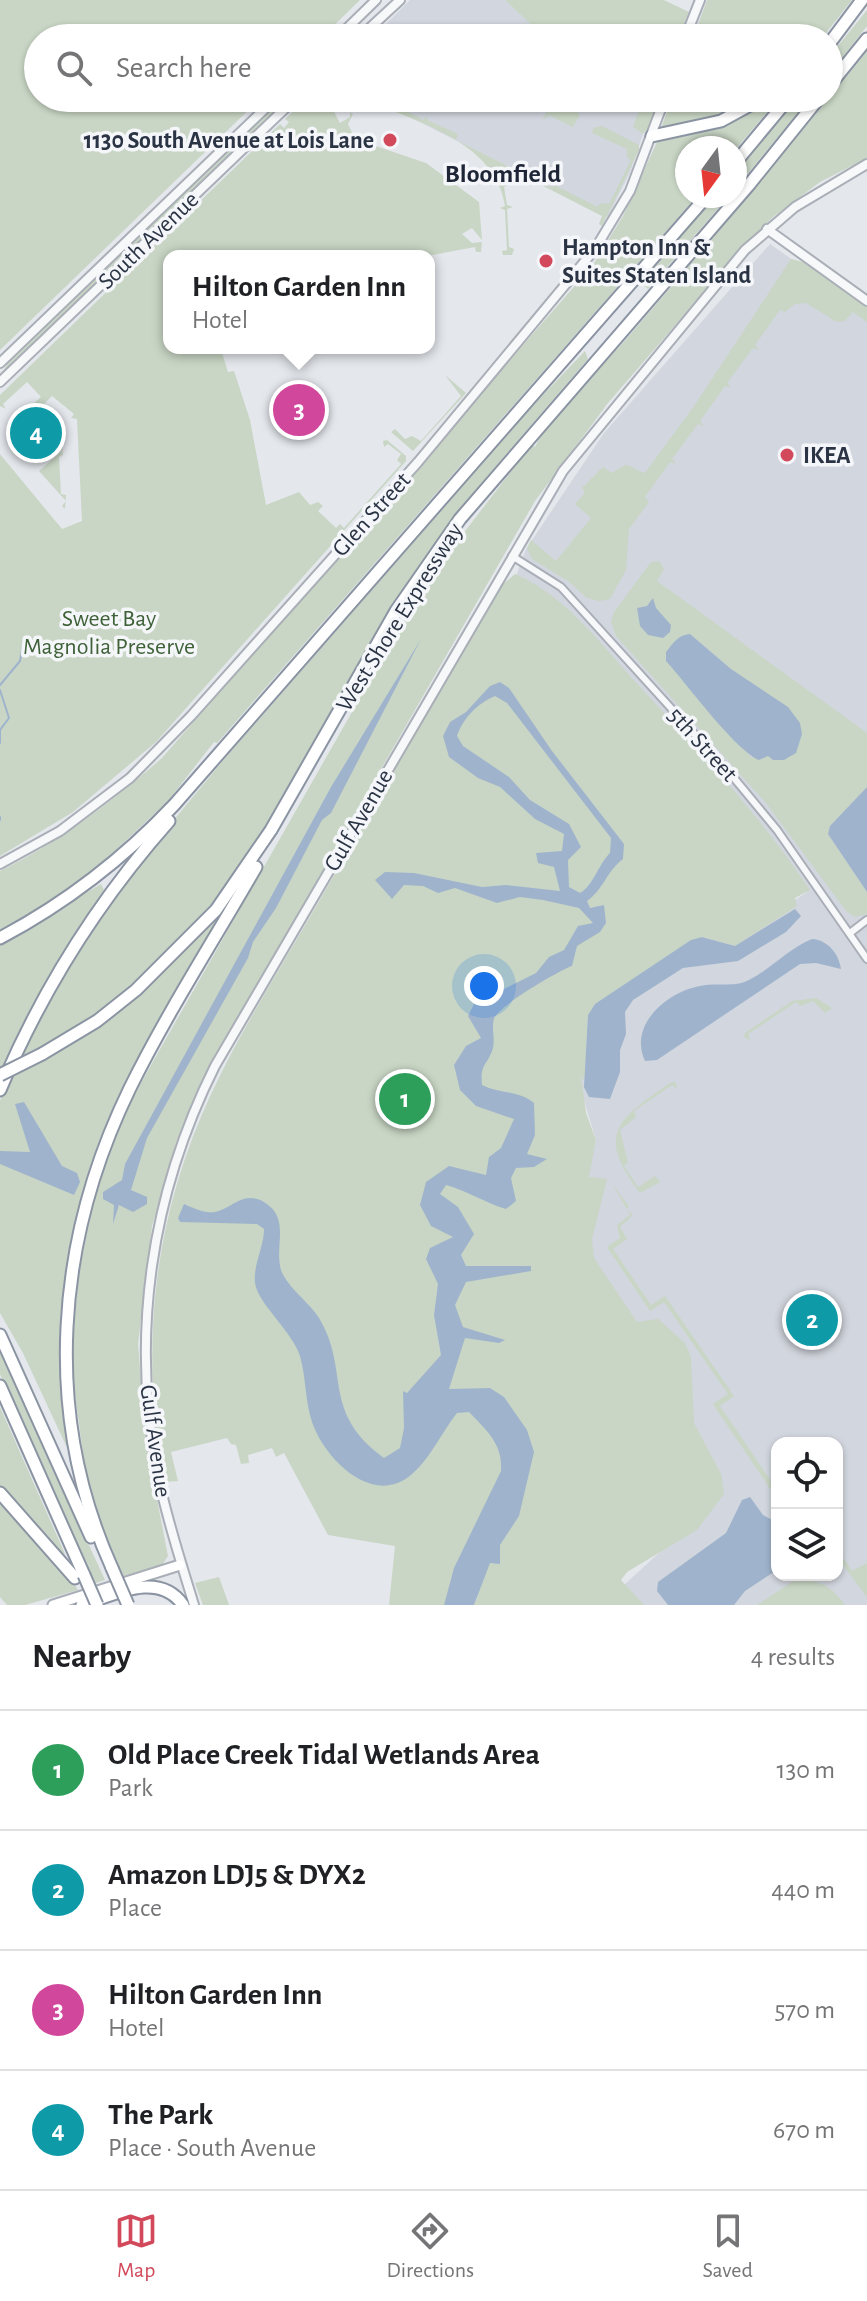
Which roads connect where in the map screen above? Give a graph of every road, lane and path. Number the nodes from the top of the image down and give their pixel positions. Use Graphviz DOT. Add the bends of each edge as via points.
graph roads {
  1 [pos="376,0"];
  2 [pos="400,0"];
  3 [pos="700,0"];
  4 [pos="862,0"];
  5 [pos="351,24"];
  6 [pos="374,24"];
  7 [pos="691,24"];
  8 [pos="843,24"];
  9 [pos="867,39"];
  10 [pos="843,69"];
  11 [pos="261,112"];
  12 [pos="281,112"];
  13 [pos="660,112"];
  14 [pos="737,112"];
  15 [pos="777,112"];
  16 [pos="808,112"];
  17 [pos="652,136"];
  18 [pos="747,149"];
  19 [pos="867,164"];
  20 [pos="697,208"];
  21 [pos="767,229"];
  22 [pos="867,301"];
  23 [pos="0,363"];
  24 [pos="0,382"];
  25 [pos="511,556"];
  26 [pos="282,685"];
  27 [pos="293,793"];
  28 [pos="0,864"];
  29 [pos="867,920"];
  30 [pos="850,933"];
  31 [pos="0,938"];
  32 [pos="867,959"];
  33 [pos="0,1075"];
  34 [pos="0,1090"];
  35 [pos="0,1335"];
  36 [pos="0,1386"];
  37 [pos="0,1493"];
  38 [pos="180,1565"];
  39 [pos="109,1569"];
  40 [pos="80,1576"];
  41 [pos="53,1605"];
  42 [pos="82,1605"];
  43 [pos="94,1605"];
  44 [pos="122,1605"];
  45 [pos="128,1605"];
  46 [pos="183,1605"];
  47 [pos="194,1605"];
  1 -- 5 [label="street"];
  2 -- 6 [label="street"];
  3 -- 7 [label="street"];
  4 -- 8 [label="highway"];
  9 -- 10 [label="highway"];
  11 -- 23 [label="street, South Avenue"];
  12 -- 24 [label="street, South Avenue"];
  13 -- 17 [label="street, Glen Street"];
  14 -- 17 [label="highway" via="721,121"];
  15 -- 18 [label="highway"];
  16 -- 27 [label="highway, West Shore Expressway" via="465,512 396,611"];
  17 -- 28 [label="street, Glen Street" via="630,191 587,260 418,462 191,716 97,805"];
  19 -- 21 [label="street, Gulf Avenue"];
  20 -- 26 [label="highway, West Shore Expressway"];
  21 -- 22 [label="street"];
  21 -- 25 [label="street, Gulf Avenue" via="591,434"];
  25 -- 30 [label="street, 5th Street" via="561,587 729,772"];
  25 -- 38 [label="street, Gulf Avenue" via="215,1066 180,1143 154,1248 145,1343 151,1431"];
  26 -- 31 [label="highway, West Shore Expressway" via="126,852 70,896"];
  26 -- 34 [label="highway" via="117,884 55,979"];
  27 -- 33 [label="highway, West Shore Expressway, bridge" via="248,867 192,938 110,1011"];
  27 -- 39 [label="highway" via="278,829 130,1088 104,1150 79,1236 66,1322 67,1407 81,1484"];
  29 -- 30 [label="street"];
  30 -- 32 [label="street, 5th Street"];
  35 -- 39 [label="highway"];
  36 -- 40 [label="highway"];
  37 -- 40 [label="highway"];
  38 -- 41 [label="main road"];
  38 -- 47 [label="street, Gulf Avenue"];
  39 -- 44 [label="highway, bridge"];
  39 -- 45 [label="highway, bridge"];
  40 -- 43 [label="highway"];
  42 -- 46 [label="highway" via="155,1586 171,1592"];
}
